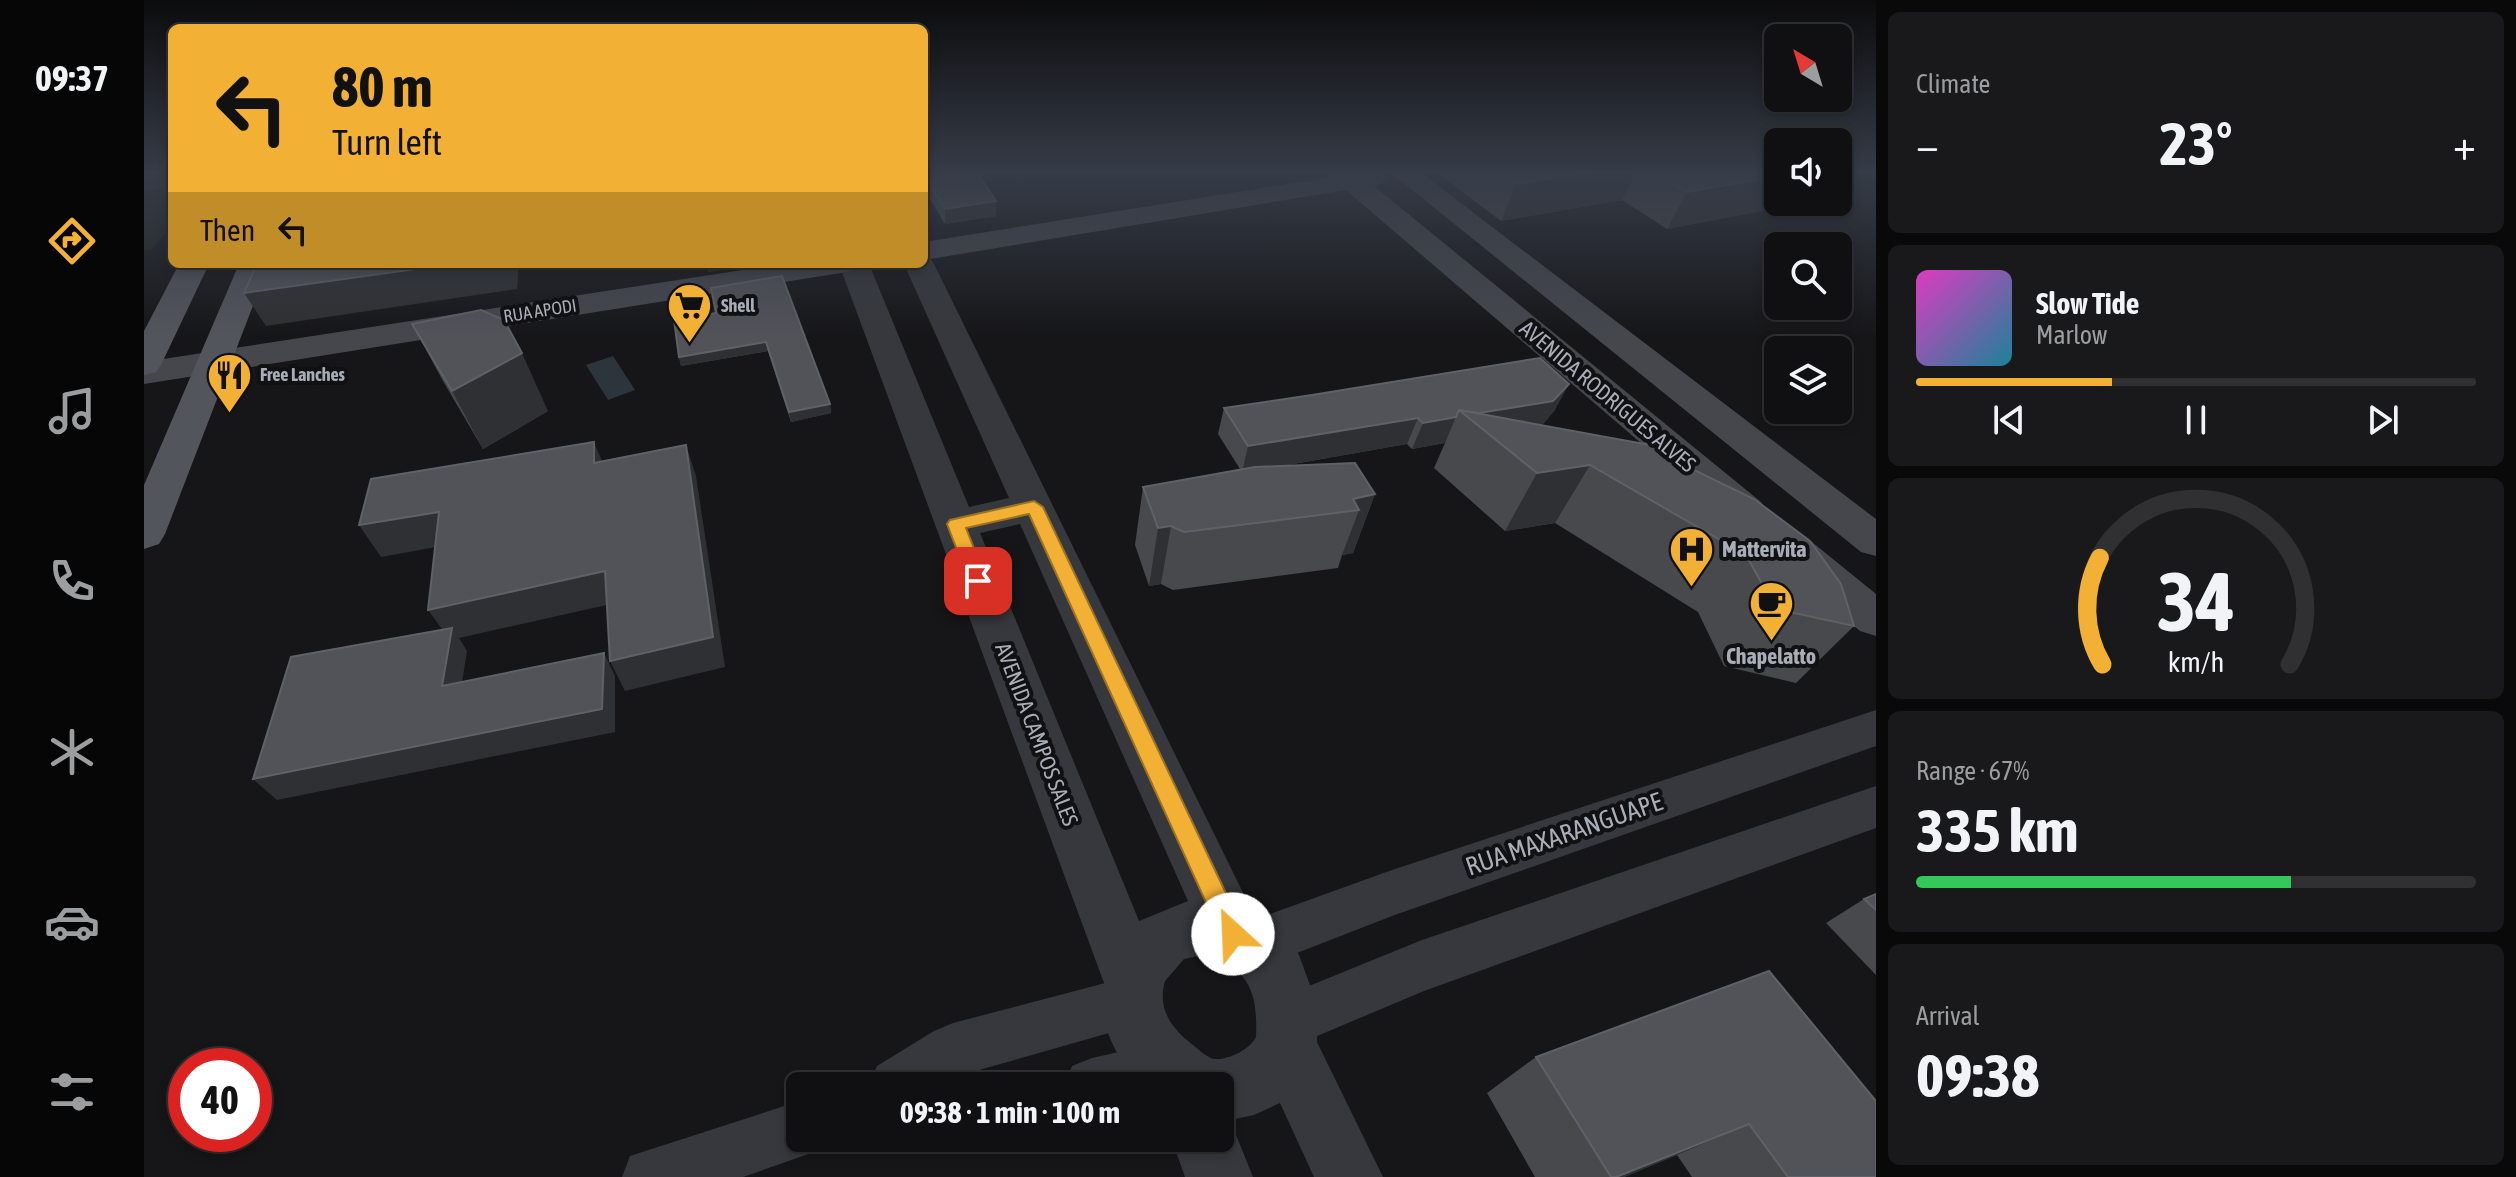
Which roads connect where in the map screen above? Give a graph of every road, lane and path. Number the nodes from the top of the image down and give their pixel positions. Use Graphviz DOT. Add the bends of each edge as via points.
graph roads {
  1 [pos="1059,227"];
  2 [pos="1407,227"];
  3 [pos="1476,227"];
  4 [pos="928,250"];
  5 [pos="192,268"];
  6 [pos="252,268"];
  7 [pos="816,268"];
  8 [pos="856,268"];
  9 [pos="921,268"];
  10 [pos="1553,289"];
  11 [pos="1495,301"];
  12 [pos="212,363"];
  13 [pos="144,365"];
  14 [pos="144,373"];
  15 [pos="1707,409"];
  16 [pos="1642,424"];
  17 [pos="1034,507"];
  18 [pos="956,524"];
  19 [pos="144,534"];
  20 [pos="1876,541"];
  21 [pos="1876,619"];
  22 [pos="1876,728"];
  23 [pos="1876,807"];
  24 [pos="1243,939"];
  25 [pos="1133,991"];
  26 [pos="1289,1033"];
  27 [pos="919,1072"];
  28 [pos="1178,1072"];
  29 [pos="1234,1088"];
  30 [pos="786,1134"];
  31 [pos="1209,1152"];
  32 [pos="651,1177"];
  33 [pos="1219,1177"];
  34 [pos="1349,1177"];
  1 -- 4 [label="main road"];
  2 -- 11 [label="main road, AVENIDA RODRIGUES ALVES"];
  3 -- 10 [label="main road"];
  5 -- 13 [label="main road"];
  6 -- 12 [label="main road"];
  7 -- 12 [label="main road, RUA APODI"];
  8 -- 18 [label="street, AVENIDA CAMPOS SALES"];
  9 -- 17 [label="street"];
  10 -- 11 [label="main road"];
  10 -- 15 [label="main road"];
  11 -- 16 [label="main road, AVENIDA RODRIGUES ALVES"];
  12 -- 14 [label="main road, RUA APODI"];
  12 -- 19 [label="main road"];
  15 -- 16 [label="main road"];
  15 -- 20 [label="main road"];
  16 -- 21 [label="main road, AVENIDA RODRIGUES ALVES"];
  17 -- 18 [label="street"];
  17 -- 24 [label="street"];
  18 -- 25 [label="street, AVENIDA CAMPOS SALES"];
  22 -- 24 [label="street, RUA MAXARANGUAPE"];
  23 -- 26 [label="street" via="1422,966"];
  24 -- 25 [label="street" via="1208,927 1183,929 1161,939 1144,957"];
  24 -- 26 [label="street" via="1269,961 1285,988"];
  25 -- 27 [label="street" via="953,1050"];
  25 -- 28 [label="street" via="1137,1026 1149,1050"];
  26 -- 29 [label="street" via="1274,1068"];
  26 -- 34 [label="street"];
  30 -- 32 [label="street"];
  31 -- 33 [label="street"];
}
